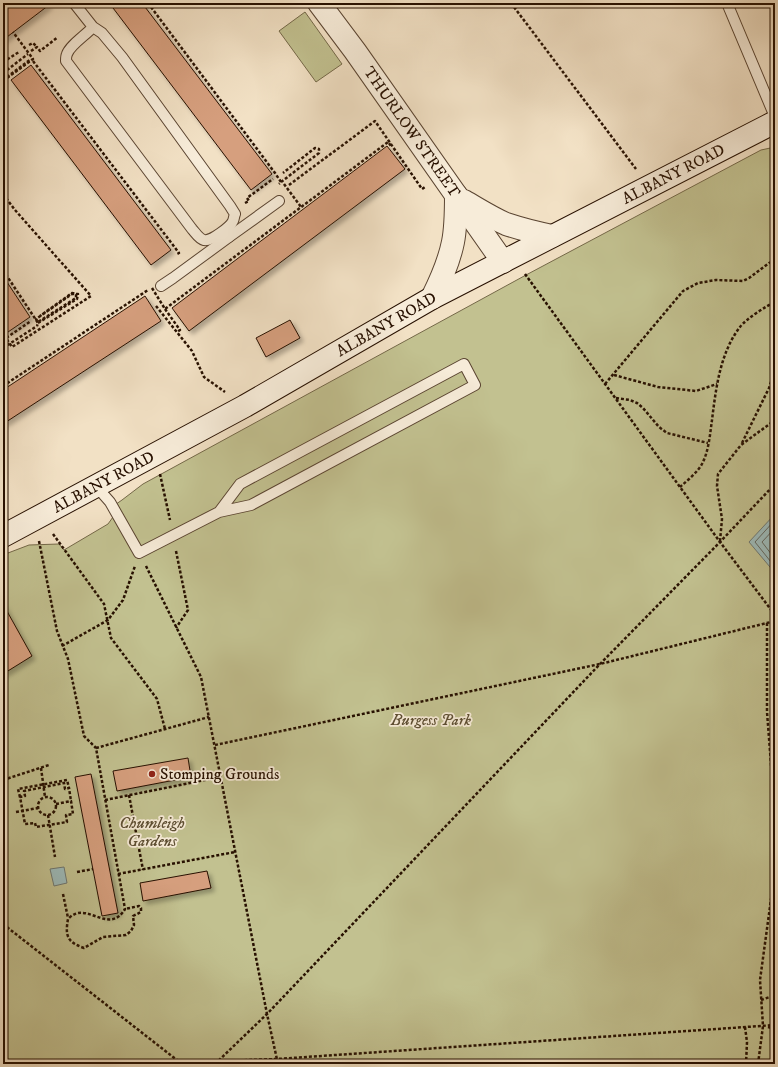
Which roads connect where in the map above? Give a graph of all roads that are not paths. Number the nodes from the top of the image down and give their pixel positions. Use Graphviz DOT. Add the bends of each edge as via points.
graph roads {
  1 [pos="74,3"];
  2 [pos="319,3"];
  3 [pos="727,3"];
  4 [pos="92,26"];
  5 [pos="775,117"];
  6 [pos="775,122"];
  7 [pos="457,196"];
  8 [pos="279,201"];
  9 [pos="226,233"];
  10 [pos="552,236"];
  11 [pos="503,262"];
  12 [pos="161,286"];
  13 [pos="432,298"];
  14 [pos="95,485"];
  15 [pos="219,512"];
  16 [pos="3,536"];
  1 -- 4 [label="lane"];
  2 -- 7 [label="main road, THURLOW STREET"];
  3 -- 5 [label="lane"];
  4 -- 9 [label="lane" via="102,33 122,56 230,206 235,214"];
  4 -- 9 [label="lane" via="72,47 66,61 199,237 204,240"];
  6 -- 10 [label="main road, ALBANY ROAD"];
  7 -- 10 [label="main road" via="505,223"];
  7 -- 11 [label="main road, THURLOW STREET"];
  7 -- 13 [label="main road" via="454,240"];
  8 -- 9 [label="lane"];
  9 -- 12 [label="lane"];
  10 -- 11 [label="main road, ALBANY ROAD"];
  11 -- 13 [label="main road, ALBANY ROAD"];
  13 -- 14 [label="main road, ALBANY ROAD" via="245,406"];
  14 -- 15 [label="lane" via="110,502 139,553"];
  14 -- 16 [label="main road, ALBANY ROAD"];
  15 -- 15 [label="lane" via="240,484 464,364 475,385 251,504"];
}
